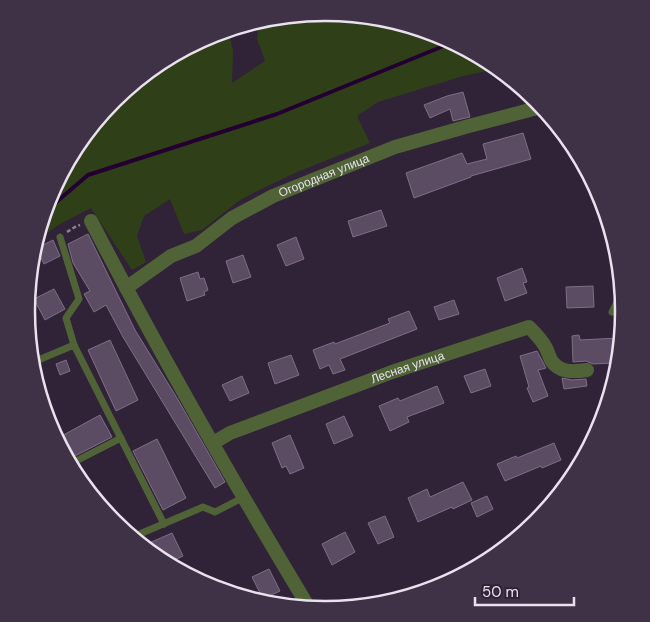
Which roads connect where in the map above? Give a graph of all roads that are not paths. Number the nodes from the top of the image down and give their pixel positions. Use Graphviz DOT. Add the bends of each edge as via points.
graph roads {
  1 [pos="533,109"];
  2 [pos="91,221"];
  3 [pos="60,237"];
  4 [pos="126,288"];
  5 [pos="615,306"];
  6 [pos="612,312"];
  7 [pos="74,345"];
  8 [pos="40,359"];
  9 [pos="586,370"];
  10 [pos="121,438"];
  11 [pos="213,443"];
  12 [pos="77,461"];
  13 [pos="244,497"];
  14 [pos="164,524"];
  15 [pos="140,534"];
  16 [pos="301,599"];
  1 -- 4 [label="street, Огородная улица" via="395,147 273,196 232,218 196,246 171,256"];
  2 -- 4 [label="street"];
  3 -- 7 [label="lane" via="79,299 66,318"];
  4 -- 11 [label="street"];
  5 -- 6 [label="lane"];
  7 -- 8 [label="lane"];
  7 -- 10 [label="lane"];
  9 -- 11 [label="street, Лесная улица" via="570,372 556,366 529,327 392,372 230,433"];
  10 -- 12 [label="lane"];
  10 -- 14 [label="lane"];
  11 -- 13 [label="street"];
  13 -- 14 [label="lane" via="215,512 203,506"];
  13 -- 16 [label="street"];
  14 -- 15 [label="lane"];
}
